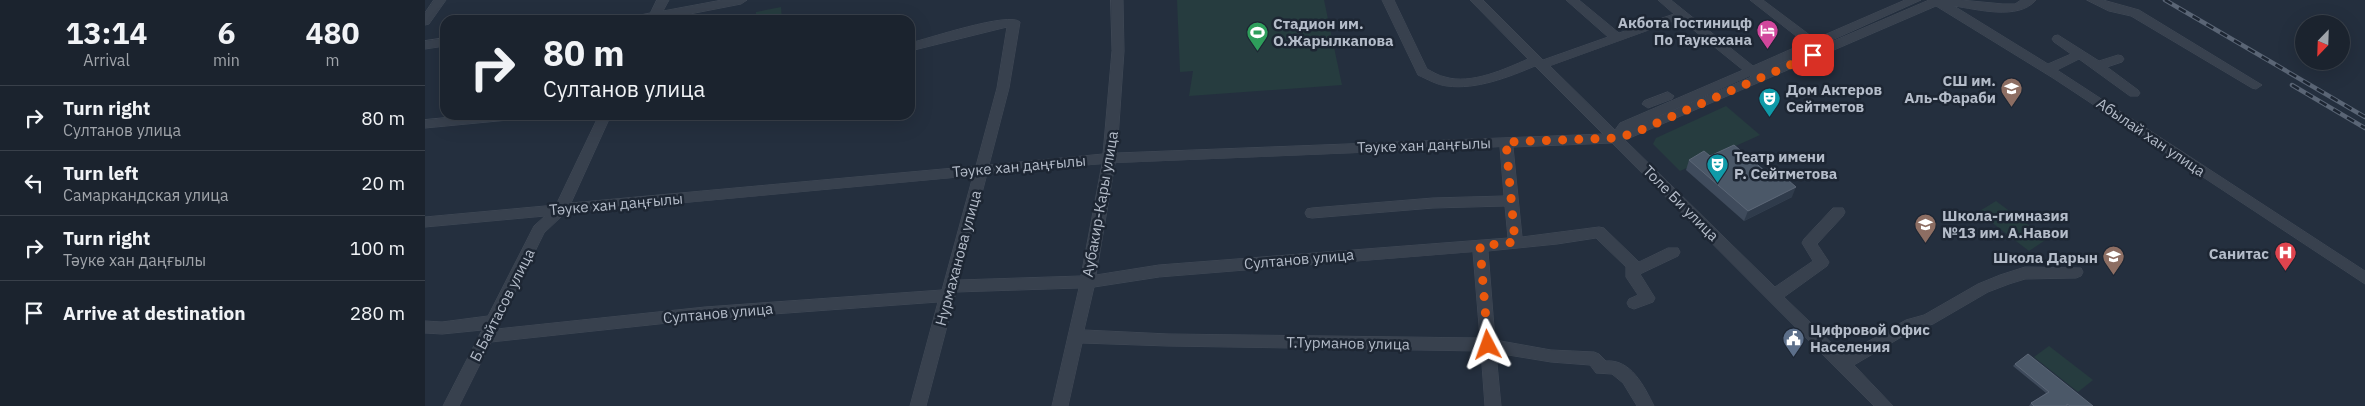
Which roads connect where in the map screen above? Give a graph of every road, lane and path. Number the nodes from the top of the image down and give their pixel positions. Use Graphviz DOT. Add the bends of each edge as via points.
graph roads {
  1 [pos="440,0"];
  2 [pos="663,0"];
  3 [pos="741,0"];
  4 [pos="1117,0"];
  5 [pos="1388,0"];
  6 [pos="1476,0"];
  7 [pos="1572,0"];
  8 [pos="1664,0"];
  9 [pos="1756,0"];
  10 [pos="1771,0"];
  11 [pos="1915,0"];
  12 [pos="1936,0"];
  13 [pos="1975,0"];
  14 [pos="2030,0"];
  15 [pos="2093,0"];
  16 [pos="1990,6"];
  17 [pos="656,15"];
  18 [pos="672,15"];
  19 [pos="1681,15"];
  20 [pos="425,21"];
  21 [pos="1617,38"];
  22 [pos="2057,39"];
  23 [pos="1818,42"];
  24 [pos="440,43"];
  25 [pos="425,45"];
  26 [pos="915,46"];
  27 [pos="2081,54"];
  28 [pos="2118,58"];
  29 [pos="1539,62"];
  30 [pos="2097,66"];
  31 [pos="2048,69"];
  32 [pos="1756,75"];
  33 [pos="2256,85"];
  34 [pos="2134,93"];
  35 [pos="1669,96"];
  36 [pos="1648,104"];
  37 [pos="467,120"];
  38 [pos="603,120"];
  39 [pos="425,124"];
  40 [pos="1616,138"];
  41 [pos="1506,142"];
  42 [pos="1111,158"];
  43 [pos="982,169"];
  44 [pos="1511,201"];
  45 [pos="561,209"];
  46 [pos="1838,212"];
  47 [pos="1312,213"];
  48 [pos="425,222"];
  49 [pos="1515,242"];
  50 [pos="1480,246"];
  51 [pos="1673,252"];
  52 [pos="1633,266"];
  53 [pos="2076,272"];
  54 [pos="2365,278"];
  55 [pos="1087,282"];
  56 [pos="950,291"];
  57 [pos="1774,296"];
  58 [pos="1634,303"];
  59 [pos="425,327"];
  60 [pos="490,329"];
  61 [pos="1075,336"];
  62 [pos="1488,345"];
  63 [pos="1843,364"];
  64 [pos="451,406"];
  65 [pos="918,406"];
  66 [pos="1060,406"];
  67 [pos="1493,406"];
  68 [pos="1646,406"];
  69 [pos="1885,406"];
  1 -- 20 [label="street"];
  2 -- 17 [label="street"];
  3 -- 18 [label="street"];
  4 -- 42 [label="street, Аубакир-Кары улица" via="1119,43"];
  5 -- 29 [label="street" via="1422,72 1444,82 1495,75"];
  6 -- 29 [label="street, Толе Би улица"];
  7 -- 21 [label="street"];
  8 -- 19 [label="street"];
  9 -- 23 [label="street"];
  10 -- 23 [label="street"];
  11 -- 23 [label="street, Тәуке хан даңғылы"];
  12 -- 16 [label="street"];
  12 -- 31 [label="street, Абылай хан улица"];
  12 -- 32 [label="street, Тәуке хан даңғылы"];
  13 -- 16 [label="street"];
  14 -- 16 [label="street" via="2017,7"];
  15 -- 33 [label="street" via="2135,13"];
  19 -- 21 [label="street"];
  19 -- 32 [label="street"];
  21 -- 29 [label="street"];
  22 -- 27 [label="street"];
  23 -- 32 [label="street, Тәуке хан даңғылы"];
  24 -- 25 [label="street"];
  26 -- 43 [label="street, Нурмаханова улица" via="1014,22 1003,88"];
  27 -- 30 [label="street"];
  27 -- 31 [label="street"];
  28 -- 30 [label="street"];
  29 -- 40 [label="street, Толе Би улица"];
  30 -- 34 [label="street"];
  31 -- 54 [label="street, Абылай хан улица"];
  32 -- 40 [label="street, Тәуке хан даңғылы"];
  35 -- 36 [label="street"];
  37 -- 39 [label="street"];
  38 -- 45 [label="street"];
  40 -- 41 [label="street, Тәуке хан даңғылы"];
  40 -- 57 [label="street, Толе Би улица"];
  41 -- 42 [label="street, Тәуке хан даңғылы"];
  41 -- 44 [label="street"];
  42 -- 43 [label="street, Тәуке хан даңғылы"];
  42 -- 55 [label="street, Аубакир-Кары улица"];
  43 -- 45 [label="street, Тәуке хан даңғылы"];
  43 -- 56 [label="street, Нурмаханова улица"];
  44 -- 47 [label="street" via="1433,203"];
  44 -- 49 [label="street"];
  45 -- 48 [label="street, Тәуке хан даңғылы"];
  45 -- 60 [label="street, Б.Байтасов улица" via="539,230"];
  46 -- 57 [label="street" via="1809,243 1822,262"];
  49 -- 50 [label="street, Султанов улица"];
  49 -- 52 [label="street, Султанов улица" via="1557,240 1599,232"];
  50 -- 55 [label="street, Султанов улица" via="1169,270"];
  50 -- 62 [label="street"];
  51 -- 52 [label="street" via="1637,269"];
  52 -- 58 [label="street, Султанов улица" via="1633,277 1647,298"];
  53 -- 63 [label="street" via="2025,273 2005,279 1928,320 1911,324"];
  55 -- 56 [label="street, Султанов улица"];
  55 -- 61 [label="street, Аубакир-Кары улица"];
  56 -- 60 [label="street, Султанов улица"];
  56 -- 65 [label="street, Нурмаханова улица"];
  57 -- 63 [label="street, Толе Би улица"];
  59 -- 60 [label="street, Султанов улица"];
  60 -- 64 [label="street, Б.Байтасов улица"];
  61 -- 62 [label="street, Т.Турманов улица"];
  61 -- 66 [label="street, Аубакир-Кары улица"];
  62 -- 67 [label="street"];
  62 -- 68 [label="street, Т.Турманов улица" via="1551,356 1594,359 1602,368 1615,366 1629,378"];
  63 -- 69 [label="street, Толе Би улица"];
}
